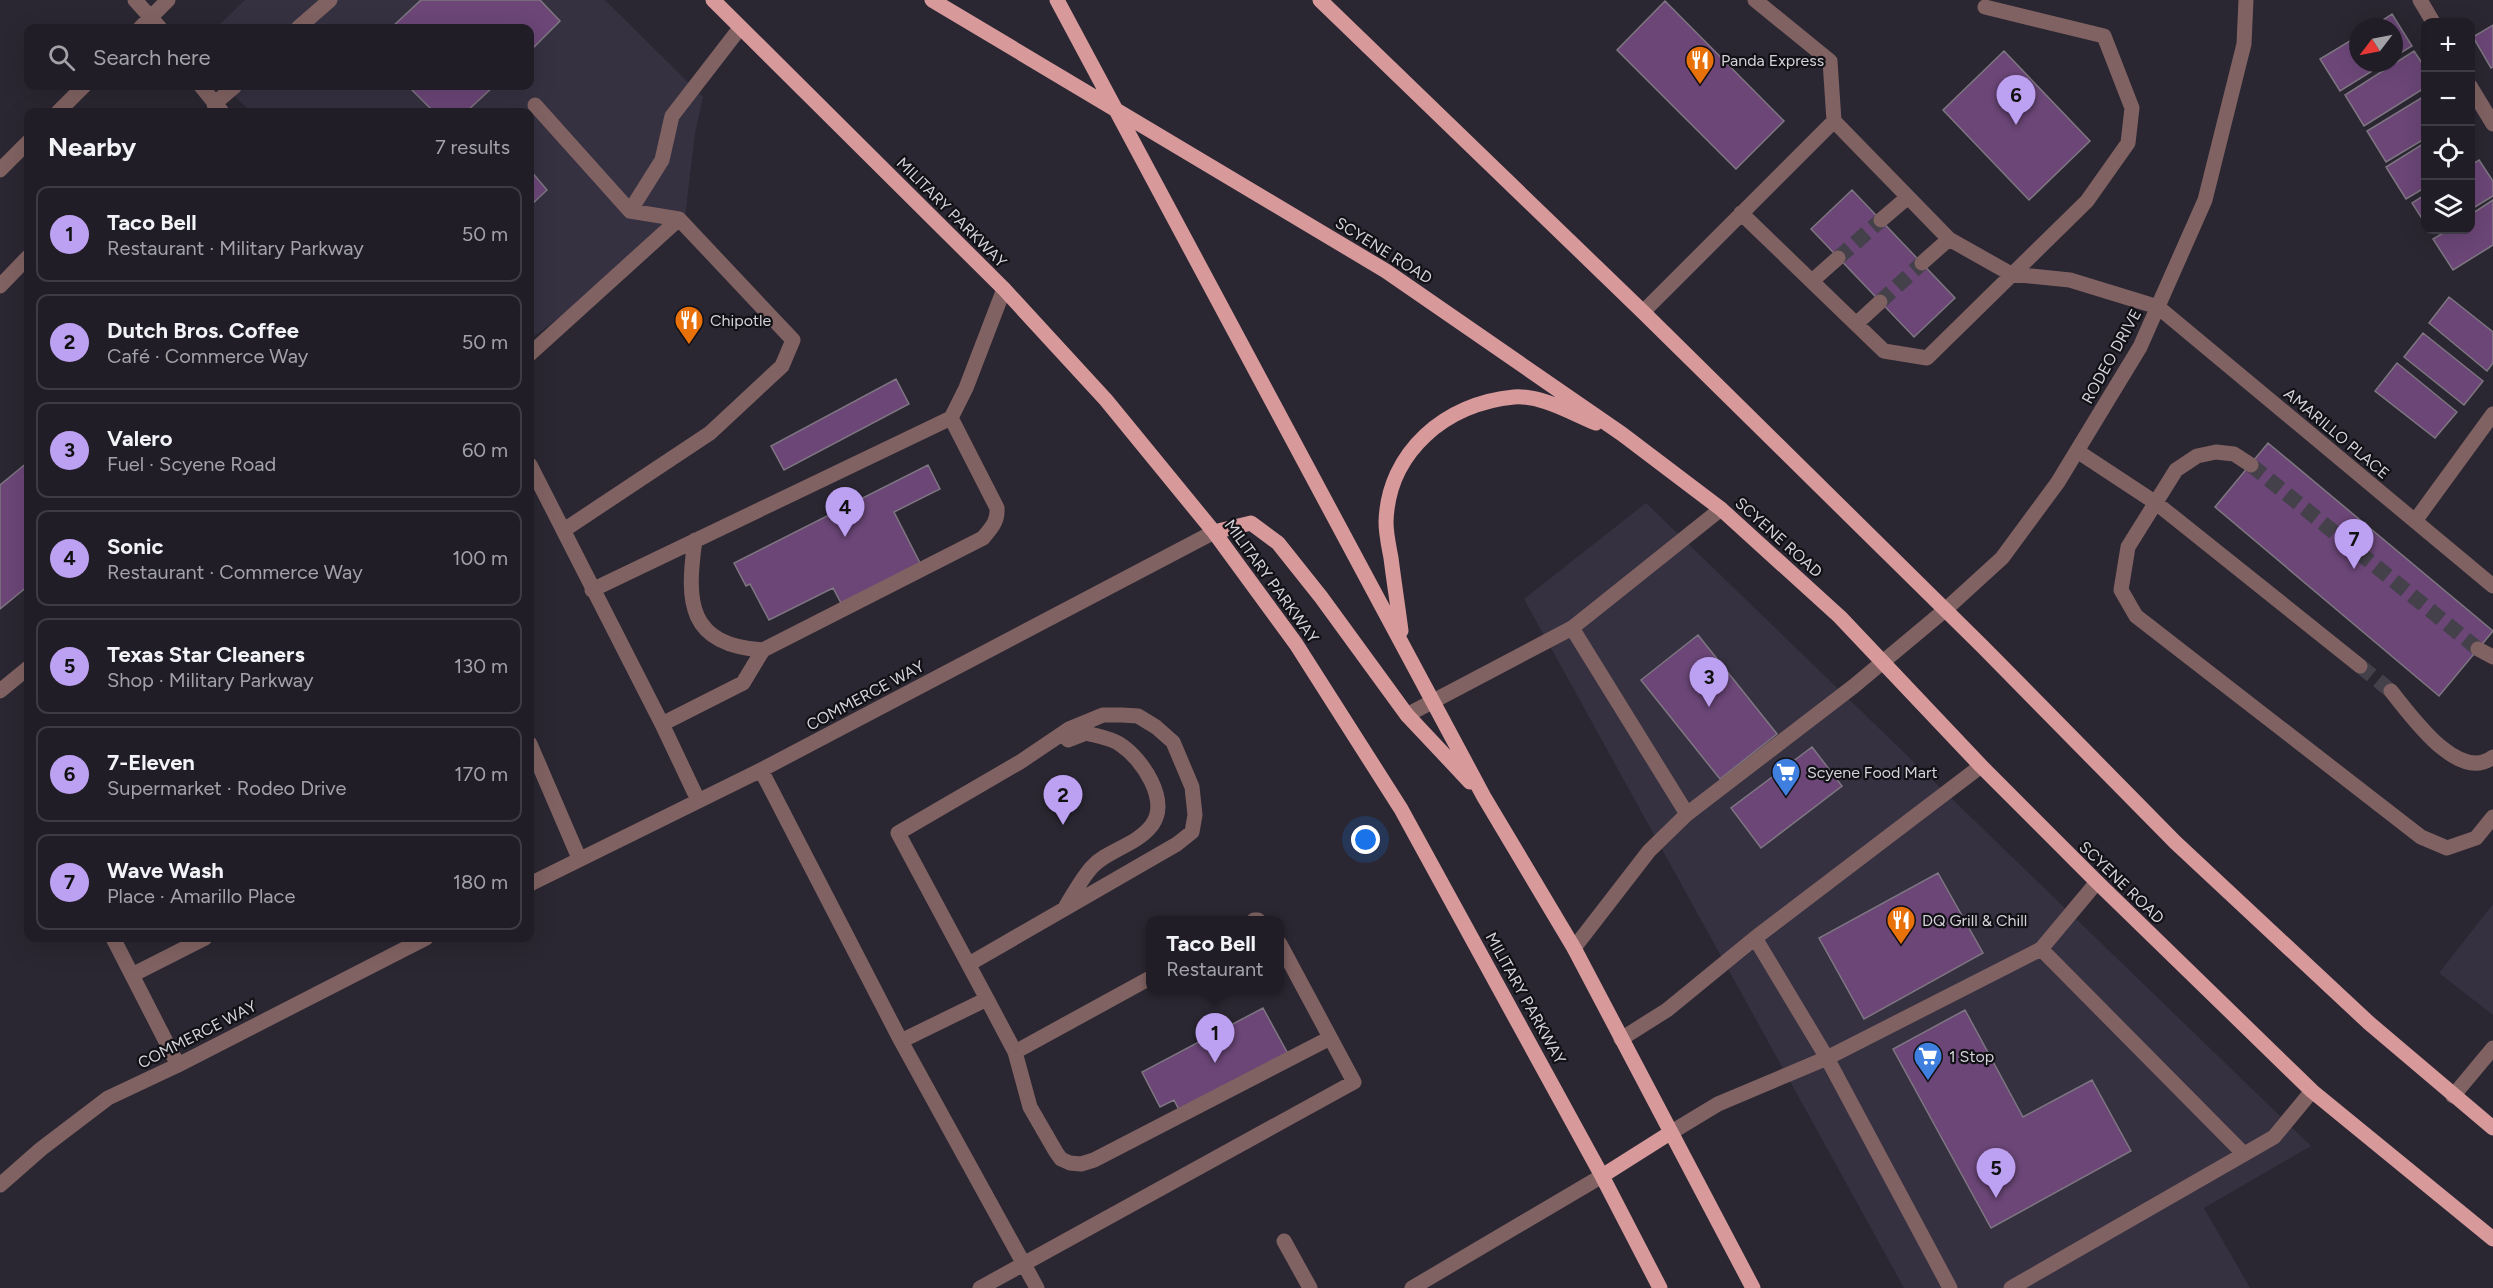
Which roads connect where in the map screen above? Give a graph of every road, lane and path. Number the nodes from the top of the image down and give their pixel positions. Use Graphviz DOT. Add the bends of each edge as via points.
graph roads {
  1 [pos="135,0"];
  2 [pos="168,0"];
  3 [pos="330,0"];
  4 [pos="713,0"];
  5 [pos="932,0"];
  6 [pos="1057,0"];
  7 [pos="1320,0"];
  8 [pos="1755,0"];
  9 [pos="2246,0"];
  10 [pos="2420,0"];
  11 [pos="1985,7"];
  12 [pos="2431,18"];
  13 [pos="155,23"];
  14 [pos="303,24"];
  15 [pos="740,28"];
  16 [pos="80,90"];
  17 [pos="204,90"];
  18 [pos="232,90"];
  19 [pos="2475,94"];
  20 [pos="535,105"];
  21 [pos="62,108"];
  22 [pos="218,108"];
  23 [pos="1117,112"];
  24 [pos="1834,121"];
  25 [pos="2493,124"];
  26 [pos="24,146"];
  27 [pos="0,170"];
  28 [pos="1908,196"];
  29 [pos="630,211"];
  30 [pos="1741,213"];
  31 [pos="679,219"];
  32 [pos="1881,220"];
  33 [pos="1949,239"];
  34 [pos="1838,258"];
  35 [pos="24,261"];
  36 [pos="1922,263"];
  37 [pos="2011,274"];
  38 [pos="1812,281"];
  39 [pos="0,286"];
  40 [pos="1004,289"];
  41 [pos="1880,302"];
  42 [pos="2158,307"];
  43 [pos="1643,312"];
  44 [pos="1856,324"];
  45 [pos="534,350"];
  46 [pos="2493,414"];
  47 [pos="951,418"];
  48 [pos="1622,434"];
  49 [pos="2077,451"];
  50 [pos="2251,465"];
  51 [pos="534,473"];
  52 [pos="2156,503"];
  53 [pos="1721,509"];
  54 [pos="2415,521"];
  55 [pos="564,530"];
  56 [pos="1214,532"];
  57 [pos="695,540"];
  58 [pos="2493,586"];
  59 [pos="592,590"];
  60 [pos="1945,610"];
  61 [pos="1572,628"];
  62 [pos="1402,643"];
  63 [pos="2478,649"];
  64 [pos="763,650"];
  65 [pos="2493,657"];
  66 [pos="1883,661"];
  67 [pos="2360,666"];
  68 [pos="24,671"];
  69 [pos="0,691"];
  70 [pos="2391,691"];
  71 [pos="1434,702"];
  72 [pos="1407,715"];
  73 [pos="662,724"];
  74 [pos="2493,757"];
  75 [pos="1020,762"];
  76 [pos="1981,765"];
  77 [pos="535,766"];
  78 [pos="761,770"];
  79 [pos="1484,797"];
  80 [pos="698,800"];
  81 [pos="1687,814"];
  82 [pos="2493,817"];
  83 [pos="579,858"];
  84 [pos="534,882"];
  85 [pos="2097,882"];
  86 [pos="1064,908"];
  87 [pos="1755,938"];
  88 [pos="115,942"];
  89 [pos="197,942"];
  90 [pos="418,942"];
  91 [pos="1574,948"];
  92 [pos="2041,949"];
  93 [pos="1284,952"];
  94 [pos="969,964"];
  95 [pos="132,975"];
  96 [pos="1146,980"];
  97 [pos="987,999"];
  98 [pos="1330,1038"];
  99 [pos="1621,1039"];
  100 [pos="901,1041"];
  101 [pos="2493,1048"];
  102 [pos="1015,1052"];
  103 [pos="1827,1058"];
  104 [pos="178,1065"];
  105 [pos="2312,1091"];
  106 [pos="2453,1096"];
  107 [pos="2493,1128"];
  108 [pos="1671,1133"];
  109 [pos="2244,1154"];
  110 [pos="1602,1176"];
  111 [pos="0,1185"];
  112 [pos="2493,1239"];
  113 [pos="1284,1241"];
  114 [pos="1023,1264"];
  115 [pos="980,1288"];
  116 [pos="1037,1288"];
  117 [pos="1310,1288"];
  118 [pos="1412,1288"];
  119 [pos="1660,1288"];
  120 [pos="1753,1288"];
  121 [pos="1950,1288"];
  122 [pos="2011,1288"];
  1 -- 13 [label="street"];
  2 -- 13 [label="street"];
  3 -- 14 [label="street"];
  4 -- 15 [label="main road, MILITARY PARKWAY"];
  5 -- 23 [label="main road, SCYENE ROAD"];
  6 -- 23 [label="main road"];
  7 -- 43 [label="main road"];
  8 -- 24 [label="street" via="1830,61"];
  9 -- 42 [label="street, RODEO DRIVE" via="2244,44 2205,200"];
  10 -- 12 [label="street"];
  11 -- 37 [label="street" via="2104,36 2132,108 2128,143 2087,201"];
  15 -- 29 [label="street" via="672,116 662,160"];
  15 -- 40 [label="main road, MILITARY PARKWAY"];
  16 -- 21 [label="street"];
  17 -- 22 [label="street"];
  18 -- 22 [label="street"];
  19 -- 25 [label="street"];
  20 -- 29 [label="street"];
  23 -- 48 [label="main road, SCYENE ROAD" via="1386,271"];
  23 -- 62 [label="main road"];
  24 -- 28 [label="street"];
  24 -- 30 [label="street"];
  26 -- 27 [label="street"];
  28 -- 32 [label="street"];
  28 -- 33 [label="street"];
  29 -- 31 [label="street"];
  30 -- 38 [label="street"];
  30 -- 43 [label="street"];
  31 -- 45 [label="street"];
  31 -- 55 [label="street" via="793,340 782,366 710,433"];
  33 -- 36 [label="street"];
  33 -- 37 [label="street"];
  34 -- 38 [label="street"];
  35 -- 39 [label="street"];
  37 -- 42 [label="street" via="2070,280"];
  37 -- 44 [label="street" via="1927,358 1884,351"];
  38 -- 44 [label="street"];
  40 -- 47 [label="street"];
  40 -- 56 [label="main road, MILITARY PARKWAY" via="1106,400"];
  41 -- 44 [label="street"];
  42 -- 49 [label="street, RODEO DRIVE" via="2140,347"];
  42 -- 54 [label="street, AMARILLO PLACE"];
  43 -- 60 [label="main road"];
  46 -- 54 [label="street"];
  47 -- 57 [label="street"];
  47 -- 64 [label="street" via="997,508 994,525 982,538"];
  48 -- 53 [label="main road, SCYENE ROAD"];
  48 -- 62 [label="main road" via="1540,400 1514,397 1445,418 1420,438 1390,488 1386,523"];
  49 -- 52 [label="street"];
  49 -- 60 [label="street, RODEO DRIVE" via="2002,558"];
  50 -- 52 [label="street" via="2234,454 2198,456 2176,470"];
  51 -- 55 [label="street"];
  52 -- 67 [label="street"];
  52 -- 82 [label="street" via="2128,547 2121,590 2136,616 2421,837 2447,848 2476,838"];
  53 -- 61 [label="street"];
  53 -- 66 [label="main road, SCYENE ROAD"];
  54 -- 58 [label="street, AMARILLO PLACE"];
  55 -- 59 [label="street"];
  56 -- 72 [label="main road" via="1251,523 1278,543"];
  56 -- 78 [label="street, COMMERCE WAY"];
  56 -- 110 [label="main road, MILITARY PARKWAY" via="1296,644 1401,809"];
  57 -- 59 [label="street"];
  57 -- 64 [label="street" via="692,597 706,630 737,648"];
  59 -- 73 [label="street"];
  60 -- 66 [label="street, RODEO DRIVE"];
  60 -- 106 [label="main road" via="2175,842"];
  61 -- 71 [label="street"];
  61 -- 81 [label="street"];
  62 -- 71 [label="main road"];
  63 -- 65 [label="street"];
  64 -- 73 [label="street" via="743,682"];
  66 -- 76 [label="main road, SCYENE ROAD"];
  66 -- 81 [label="street, RODEO DRIVE"];
  68 -- 69 [label="street"];
  70 -- 74 [label="street" via="2450,756 2469,763"];
  71 -- 72 [label="street"];
  71 -- 79 [label="main road"];
  72 -- 79 [label="main road"];
  73 -- 80 [label="street"];
  75 -- 86 [label="street" via="1086,733 1120,744 1152,782 1158,803 1154,822 1140,837 1092,866"];
  75 -- 86 [label="street" via="1069,729 1103,715 1138,716 1173,742 1192,787 1192,832"];
  75 -- 94 [label="street" via="898,833"];
  76 -- 85 [label="main road, SCYENE ROAD"];
  76 -- 87 [label="street"];
  77 -- 83 [label="street"];
  78 -- 80 [label="street, COMMERCE WAY"];
  78 -- 100 [label="street"];
  79 -- 91 [label="main road"];
  80 -- 83 [label="street, COMMERCE WAY"];
  81 -- 91 [label="street, RODEO DRIVE" via="1649,851"];
  83 -- 84 [label="street, COMMERCE WAY"];
  85 -- 92 [label="street"];
  85 -- 105 [label="main road, SCYENE ROAD"];
  86 -- 94 [label="street"];
  87 -- 99 [label="street" via="1667,1010"];
  87 -- 103 [label="street"];
  88 -- 95 [label="street"];
  89 -- 95 [label="street"];
  90 -- 104 [label="street, COMMERCE WAY"];
  91 -- 99 [label="main road"];
  92 -- 103 [label="street"];
  92 -- 109 [label="street"];
  93 -- 98 [label="street"];
  94 -- 97 [label="street"];
  95 -- 104 [label="street"];
  96 -- 102 [label="street"];
  97 -- 100 [label="street"];
  97 -- 102 [label="street"];
  98 -- 102 [label="street" via="1081,1164 1061,1159 1056,1152 1030,1107"];
  98 -- 114 [label="street" via="1354,1082"];
  99 -- 108 [label="main road"];
  100 -- 114 [label="street"];
  101 -- 106 [label="street"];
  103 -- 108 [label="street" via="1718,1104"];
  103 -- 121 [label="street"];
  104 -- 111 [label="street, COMMERCE WAY" via="108,1098"];
  105 -- 109 [label="street" via="2274,1137"];
  105 -- 112 [label="main road, SCYENE ROAD"];
  106 -- 107 [label="main road"];
  108 -- 110 [label="main road"];
  108 -- 120 [label="main road"];
  109 -- 122 [label="street"];
  110 -- 118 [label="street"];
  110 -- 119 [label="main road, MILITARY PARKWAY"];
  113 -- 117 [label="street"];
  114 -- 115 [label="street"];
  114 -- 116 [label="street"];
}
